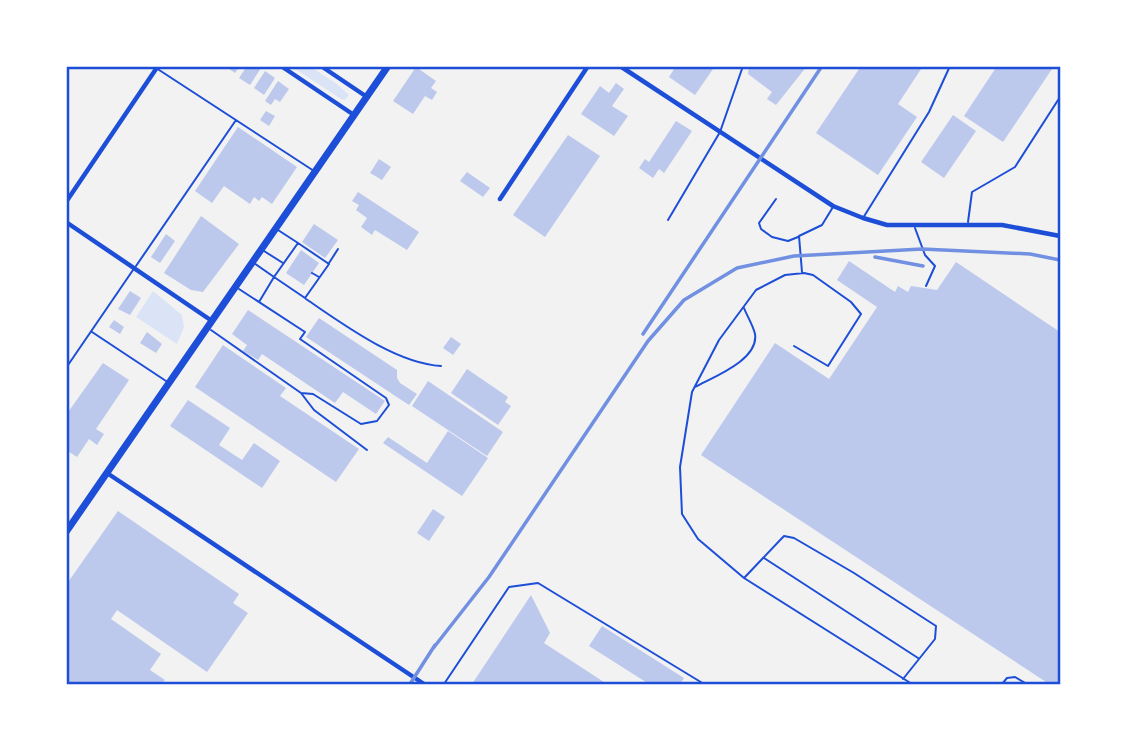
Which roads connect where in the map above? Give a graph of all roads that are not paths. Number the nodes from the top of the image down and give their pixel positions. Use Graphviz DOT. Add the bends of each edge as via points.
graph roads {
  1 [pos="281,66"];
  2 [pos="321,66"];
  3 [pos="388,66"];
  4 [pos="588,66"];
  5 [pos="620,66"];
  6 [pos="743,66"];
  7 [pos="950,66"];
  8 [pos="156,67"];
  9 [pos="367,97"];
  10 [pos="1060,97"];
  11 [pos="354,115"];
  12 [pos="236,120"];
  13 [pos="720,132"];
  14 [pos="316,172"];
  15 [pos="500,199"];
  16 [pos="776,199"];
  17 [pos="66,202"];
  18 [pos="833,206"];
  19 [pos="863,219"];
  20 [pos="668,220"];
  21 [pos="66,222"];
  22 [pos="914,225"];
  23 [pos="967,225"];
  24 [pos="277,229"];
  25 [pos="799,236"];
  26 [pos="1060,236"];
  27 [pos="298,243"];
  28 [pos="338,249"];
  29 [pos="263,250"];
  30 [pos="289,256"];
  31 [pos="294,260"];
  32 [pos="254,262"];
  33 [pos="284,264"];
  34 [pos="329,264"];
  35 [pos="135,268"];
  36 [pos="312,273"];
  37 [pos="802,274"];
  38 [pos="274,277"];
  39 [pos="320,277"];
  40 [pos="926,286"];
  41 [pos="236,287"];
  42 [pos="305,298"];
  43 [pos="258,302"];
  44 [pos="743,307"];
  45 [pos="209,324"];
  46 [pos="91,332"];
  47 [pos="794,346"];
  48 [pos="441,366"];
  49 [pos="66,368"];
  50 [pos="169,383"];
  51 [pos="694,388"];
  52 [pos="301,393"];
  53 [pos="368,450"];
  54 [pos="107,473"];
  55 [pos="66,532"];
  56 [pos="763,557"];
  57 [pos="744,578"];
  58 [pos="919,659"];
  59 [pos="904,679"];
  60 [pos="424,684"];
  61 [pos="444,684"];
  62 [pos="704,684"];
  63 [pos="912,684"];
  64 [pos="1002,684"];
  65 [pos="1027,684"];
  1 -- 11 [label="street"];
  2 -- 9 [label="street"];
  3 -- 9 [label="main road"];
  4 -- 15 [label="street"];
  5 -- 13 [label="street"];
  6 -- 13 [label="lane"];
  7 -- 19 [label="lane" via="929,112"];
  8 -- 12 [label="lane"];
  8 -- 17 [label="street"];
  9 -- 11 [label="main road"];
  10 -- 23 [label="lane" via="1015,167 972,192"];
  11 -- 14 [label="main road"];
  12 -- 14 [label="lane"];
  12 -- 35 [label="lane"];
  13 -- 18 [label="street"];
  13 -- 20 [label="lane"];
  14 -- 24 [label="main road"];
  16 -- 25 [label="lane" via="759,223 761,229 788,241"];
  18 -- 19 [label="street"];
  18 -- 25 [label="lane" via="822,225"];
  19 -- 22 [label="street"];
  21 -- 35 [label="street"];
  22 -- 23 [label="street"];
  22 -- 40 [label="lane" via="935,266"];
  23 -- 26 [label="street" via="1002,225"];
  24 -- 27 [label="lane"];
  24 -- 29 [label="main road"];
  25 -- 37 [label="lane"];
  27 -- 30 [label="lane"];
  27 -- 34 [label="lane"];
  28 -- 34 [label="lane"];
  29 -- 32 [label="main road"];
  29 -- 33 [label="lane"];
  30 -- 31 [label="lane"];
  30 -- 33 [label="lane"];
  32 -- 38 [label="lane"];
  32 -- 41 [label="main road"];
  33 -- 38 [label="lane"];
  34 -- 39 [label="lane"];
  35 -- 45 [label="street"];
  35 -- 46 [label="lane"];
  36 -- 39 [label="lane"];
  37 -- 44 [label="lane" via="785,275 756,290"];
  37 -- 47 [label="lane" via="813,275 861,314 828,366"];
  38 -- 42 [label="lane"];
  38 -- 43 [label="lane"];
  39 -- 42 [label="lane"];
  41 -- 43 [label="lane"];
  41 -- 45 [label="main road"];
  42 -- 48 [label="lane" via="396,354"];
  43 -- 52 [label="lane" via="305,332 300,339 386,398 389,405 377,421 361,424 313,394"];
  44 -- 51 [label="lane"];
  44 -- 51 [label="lane" via="755,343 740,362"];
  45 -- 50 [label="main road"];
  45 -- 52 [label="lane"];
  46 -- 49 [label="lane"];
  46 -- 50 [label="lane"];
  50 -- 54 [label="main road"];
  51 -- 57 [label="lane" via="680,467 682,514 698,539"];
  52 -- 53 [label="lane" via="314,410"];
  54 -- 55 [label="main road"];
  54 -- 60 [label="street"];
  56 -- 57 [label="lane"];
  56 -- 58 [label="lane"];
  56 -- 58 [label="lane" via="784,536 794,538 936,626 935,639"];
  57 -- 59 [label="lane"];
  58 -- 59 [label="lane"];
  59 -- 63 [label="lane"];
  61 -- 62 [label="lane" via="509,587 538,583"];
  64 -- 65 [label="lane" via="1015,677"];
}
